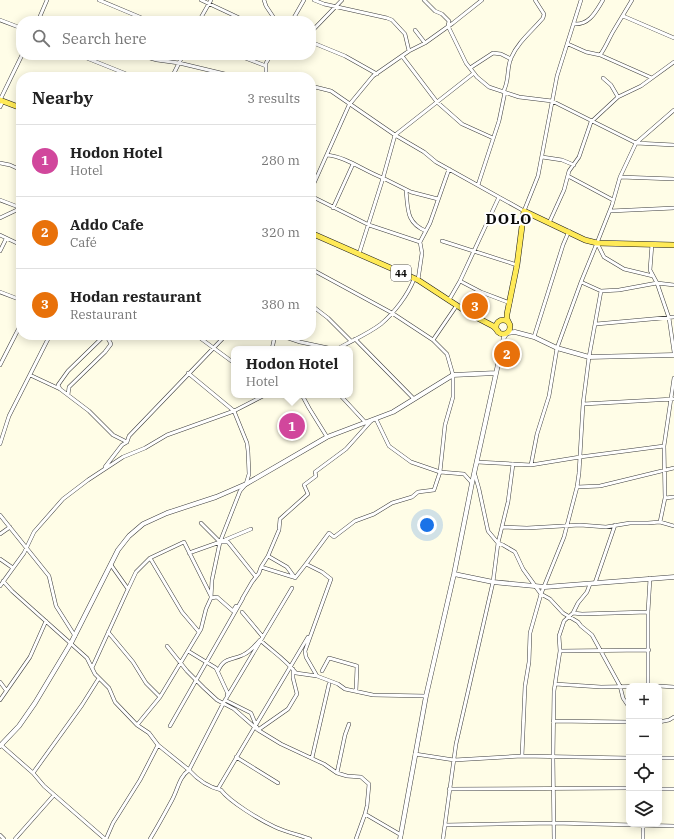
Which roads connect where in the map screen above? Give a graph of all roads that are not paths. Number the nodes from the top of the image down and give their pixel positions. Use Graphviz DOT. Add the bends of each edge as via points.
graph roads {
  1 [pos="47,0"];
  2 [pos="99,0"];
  3 [pos="201,0"];
  4 [pos="264,0"];
  5 [pos="304,0"];
  6 [pos="314,0"];
  7 [pos="342,0"];
  8 [pos="424,0"];
  9 [pos="482,0"];
  10 [pos="534,0"];
  11 [pos="581,0"];
  12 [pos="603,0"];
  13 [pos="632,0"];
  14 [pos="210,2"];
  15 [pos="336,6"];
  16 [pos="40,16"];
  17 [pos="137,16"];
  18 [pos="202,16"];
  19 [pos="237,16"];
  20 [pos="273,16"];
  21 [pos="295,16"];
  22 [pos="623,16"];
  23 [pos="0,20"];
  24 [pos="574,24"];
  25 [pos="16,25"];
  26 [pos="448,26"];
  27 [pos="316,27"];
  28 [pos="415,30"];
  29 [pos="674,38"];
  30 [pos="425,43"];
  31 [pos="316,44"];
  32 [pos="568,44"];
  33 [pos="409,51"];
  34 [pos="600,54"];
  35 [pos="402,56"];
  36 [pos="511,59"];
  37 [pos="20,60"];
  38 [pos="92,60"];
  39 [pos="157,60"];
  40 [pos="180,60"];
  41 [pos="250,60"];
  42 [pos="268,60"];
  43 [pos="674,62"];
  44 [pos="179,63"];
  45 [pos="266,66"];
  46 [pos="470,68"];
  47 [pos="122,72"];
  48 [pos="174,72"];
  49 [pos="217,72"];
  50 [pos="266,72"];
  51 [pos="474,73"];
  52 [pos="377,74"];
  53 [pos="603,78"];
  54 [pos="652,78"];
  55 [pos="316,87"];
  56 [pos="504,92"];
  57 [pos="618,97"];
  58 [pos="2,100"];
  59 [pos="552,101"];
  60 [pos="437,102"];
  61 [pos="349,105"];
  62 [pos="16,106"];
  63 [pos="0,107"];
  64 [pos="674,110"];
  65 [pos="591,122"];
  66 [pos="395,135"];
  67 [pos="493,138"];
  68 [pos="636,143"];
  69 [pos="674,145"];
  70 [pos="327,155"];
  71 [pos="542,157"];
  72 [pos="0,163"];
  73 [pos="353,164"];
  74 [pos="574,165"];
  75 [pos="16,168"];
  76 [pos="449,169"];
  77 [pos="568,176"];
  78 [pos="620,177"];
  79 [pos="383,178"];
  80 [pos="316,179"];
  81 [pos="674,179"];
  82 [pos="478,185"];
  83 [pos="406,190"];
  84 [pos="499,197"];
  85 [pos="316,199"];
  86 [pos="438,199"];
  87 [pos="0,200"];
  88 [pos="613,200"];
  89 [pos="16,206"];
  90 [pos="333,208"];
  91 [pos="674,208"];
  92 [pos="16,210"];
  93 [pos="524,211"];
  94 [pos="610,211"];
  95 [pos="0,218"];
  96 [pos="549,223"];
  97 [pos="369,225"];
  98 [pos="426,231"];
  99 [pos="569,231"];
  100 [pos="0,235"];
  101 [pos="316,235"];
  102 [pos="6,239"];
  103 [pos="442,241"];
  104 [pos="420,242"];
  105 [pos="16,243"];
  106 [pos="597,243"];
  107 [pos="652,244"];
  108 [pos="674,245"];
  109 [pos="0,251"];
  110 [pos="474,251"];
  111 [pos="359,254"];
  112 [pos="517,265"];
  113 [pos="316,272"];
  114 [pos="653,276"];
  115 [pos="416,280"];
  116 [pos="460,281"];
  117 [pos="581,282"];
  118 [pos="657,282"];
  119 [pos="674,286"];
  120 [pos="601,291"];
  121 [pos="0,292"];
  122 [pos="16,298"];
  123 [pos="449,300"];
  124 [pos="510,303"];
  125 [pos="457,305"];
  126 [pos="316,309"];
  127 [pos="392,313"];
  128 [pos="507,314"];
  129 [pos="674,317"];
  130 [pos="669,318"];
  131 [pos="486,321"];
  132 [pos="501,321"];
  133 [pos="596,324"];
  134 [pos="510,325"];
  135 [pos="498,331"];
  136 [pos="515,332"];
  137 [pos="507,333"];
  138 [pos="16,334"];
  139 [pos="534,337"];
  140 [pos="48,340"];
  141 [pos="100,340"];
  142 [pos="108,340"];
  143 [pos="203,340"];
  144 [pos="221,340"];
  145 [pos="294,340"];
  146 [pos="353,340"];
  147 [pos="433,340"];
  148 [pos="502,342"];
  149 [pos="319,346"];
  150 [pos="342,346"];
  151 [pos="213,348"];
  152 [pos="557,348"];
  153 [pos="674,353"];
  154 [pos="589,357"];
  155 [pos="231,360"];
  156 [pos="0,365"];
  157 [pos="188,373"];
  158 [pos="496,373"];
  159 [pos="30,375"];
  160 [pos="453,375"];
  161 [pos="674,378"];
  162 [pos="60,389"];
  163 [pos="68,395"];
  164 [pos="259,398"];
  165 [pos="304,398"];
  166 [pos="343,398"];
  167 [pos="673,399"];
  168 [pos="414,400"];
  169 [pos="583,404"];
  170 [pos="234,411"];
  171 [pos="374,419"];
  172 [pos="366,423"];
  173 [pos="327,437"];
  174 [pos="127,442"];
  175 [pos="0,444"];
  176 [pos="664,446"];
  177 [pos="580,457"];
  178 [pos="477,462"];
  179 [pos="513,464"];
  180 [pos="531,465"];
  181 [pos="674,468"];
  182 [pos="102,470"];
  183 [pos="664,470"];
  184 [pos="440,472"];
  185 [pos="474,473"];
  186 [pos="472,483"];
  187 [pos="246,484"];
  188 [pos="577,487"];
  189 [pos="674,497"];
  190 [pos="664,498"];
  191 [pos="0,516"];
  192 [pos="660,522"];
  193 [pos="201,523"];
  194 [pos="614,525"];
  195 [pos="10,526"];
  196 [pos="674,526"];
  197 [pos="502,527"];
  198 [pos="566,527"];
  199 [pos="251,529"];
  200 [pos="0,534"];
  201 [pos="220,542"];
  202 [pos="498,543"];
  203 [pos="26,547"];
  204 [pos="189,553"];
  205 [pos="268,556"];
  206 [pos="150,558"];
  207 [pos="0,559"];
  208 [pos="306,564"];
  209 [pos="111,565"];
  210 [pos="261,567"];
  211 [pos="13,568"];
  212 [pos="454,574"];
  213 [pos="256,577"];
  214 [pos="674,577"];
  215 [pos="295,578"];
  216 [pos="650,578"];
  217 [pos="3,581"];
  218 [pos="493,582"];
  219 [pos="592,583"];
  220 [pos="0,586"];
  221 [pos="535,587"];
  222 [pos="545,587"];
  223 [pos="292,588"];
  224 [pos="128,589"];
  225 [pos="541,594"];
  226 [pos="211,597"];
  227 [pos="243,598"];
  228 [pos="242,612"];
  229 [pos="648,612"];
  230 [pos="573,613"];
  231 [pos="569,616"];
  232 [pos="46,621"];
  233 [pos="312,631"];
  234 [pos="108,632"];
  235 [pos="199,632"];
  236 [pos="75,636"];
  237 [pos="263,637"];
  238 [pos="71,643"];
  239 [pos="167,646"];
  240 [pos="188,650"];
  241 [pos="648,650"];
  242 [pos="560,651"];
  243 [pos="601,651"];
  244 [pos="92,668"];
  245 [pos="216,668"];
  246 [pos="293,669"];
  247 [pos="322,671"];
  248 [pos="317,676"];
  249 [pos="99,678"];
  250 [pos="0,682"];
  251 [pos="648,683"];
  252 [pos="329,684"];
  253 [pos="555,684"];
  254 [pos="620,686"];
  255 [pos="626,686"];
  256 [pos="662,686"];
  257 [pos="674,687"];
  258 [pos="6,690"];
  259 [pos="356,691"];
  260 [pos="426,696"];
  261 [pos="160,697"];
  262 [pos="0,700"];
  263 [pos="224,701"];
  264 [pos="626,703"];
  265 [pos="674,717"];
  266 [pos="553,721"];
  267 [pos="662,721"];
  268 [pos="626,722"];
  269 [pos="349,724"];
  270 [pos="137,725"];
  271 [pos="170,726"];
  272 [pos="258,730"];
  273 [pos="1,745"];
  274 [pos="158,746"];
  275 [pos="415,754"];
  276 [pos="522,756"];
  277 [pos="552,757"];
  278 [pos="236,758"];
  279 [pos="312,758"];
  280 [pos="626,758"];
  281 [pos="662,758"];
  282 [pos="674,758"];
  283 [pos="454,760"];
  284 [pos="189,770"];
  285 [pos="33,773"];
  286 [pos="338,773"];
  287 [pos="278,783"];
  288 [pos="219,787"];
  289 [pos="553,788"];
  290 [pos="626,788"];
  291 [pos="450,789"];
  292 [pos="662,789"];
  293 [pos="674,790"];
  294 [pos="54,795"];
  295 [pos="365,814"];
  296 [pos="554,823"];
  297 [pos="626,824"];
  298 [pos="662,825"];
  299 [pos="445,826"];
  300 [pos="674,826"];
  301 [pos="643,827"];
  302 [pos="0,835"];
  303 [pos="401,837"];
  304 [pos="4,839"];
  305 [pos="15,839"];
  306 [pos="105,839"];
  307 [pos="150,839"];
  308 [pos="310,839"];
  309 [pos="356,839"];
  310 [pos="444,839"];
  311 [pos="554,839"];
  312 [pos="643,839"];
  1 -- 16 [label="street"];
  2 -- 17 [label="street"];
  3 -- 14 [label="street"];
  4 -- 20 [label="street"];
  5 -- 21 [label="street"];
  6 -- 15 [label="street"];
  7 -- 15 [label="street"];
  8 -- 26 [label="street" via="449,20"];
  9 -- 26 [label="street"];
  10 -- 36 [label="street" via="544,14 543,18 525,37"];
  11 -- 24 [label="street"];
  12 -- 24 [label="street" via="588,21"];
  13 -- 22 [label="street"];
  14 -- 18 [label="street"];
  14 -- 19 [label="street"];
  15 -- 27 [label="street"];
  15 -- 33 [label="street" via="392,20 404,34"];
  22 -- 29 [label="street"];
  22 -- 34 [label="street" via="606,48"];
  23 -- 25 [label="street"];
  24 -- 32 [label="street"];
  26 -- 30 [label="street"];
  26 -- 46 [label="street"];
  28 -- 30 [label="street"];
  30 -- 33 [label="street"];
  31 -- 52 [label="street"];
  32 -- 34 [label="street" via="586,52"];
  32 -- 59 [label="street"];
  33 -- 35 [label="street"];
  34 -- 54 [label="street"];
  35 -- 52 [label="street"];
  35 -- 60 [label="street"];
  36 -- 46 [label="street" via="493,53"];
  36 -- 56 [label="street"];
  37 -- 58 [label="street"];
  38 -- 47 [label="street"];
  39 -- 44 [label="street"];
  40 -- 44 [label="street"];
  41 -- 45 [label="street"];
  42 -- 45 [label="street"];
  43 -- 54 [label="street"];
  44 -- 48 [label="street"];
  44 -- 49 [label="street"];
  45 -- 50 [label="street"];
  46 -- 51 [label="street"];
  51 -- 56 [label="street" via="489,87"];
  51 -- 60 [label="street"];
  52 -- 61 [label="street"];
  53 -- 57 [label="street"];
  54 -- 57 [label="street"];
  55 -- 61 [label="street" via="331,91"];
  56 -- 59 [label="street" via="519,97"];
  56 -- 67 [label="street"];
  57 -- 65 [label="street"];
  58 -- 62 [label="main road"];
  58 -- 63 [label="street"];
  59 -- 65 [label="street"];
  59 -- 71 [label="street"];
  60 -- 66 [label="street"];
  60 -- 67 [label="street" via="462,124"];
  61 -- 66 [label="street"];
  61 -- 70 [label="street"];
  64 -- 68 [label="street"];
  65 -- 68 [label="street"];
  65 -- 74 [label="street"];
  66 -- 76 [label="street"];
  66 -- 79 [label="street"];
  67 -- 82 [label="street"];
  68 -- 69 [label="street"];
  68 -- 78 [label="street"];
  70 -- 73 [label="street"];
  70 -- 80 [label="street"];
  71 -- 74 [label="street"];
  71 -- 93 [label="street" via="538,176"];
  72 -- 75 [label="street"];
  73 -- 79 [label="street"];
  73 -- 90 [label="street"];
  74 -- 77 [label="street"];
  76 -- 82 [label="street"];
  76 -- 86 [label="street"];
  77 -- 88 [label="street"];
  77 -- 96 [label="street"];
  78 -- 81 [label="street"];
  78 -- 88 [label="street"];
  79 -- 83 [label="street"];
  79 -- 97 [label="street"];
  82 -- 84 [label="street"];
  83 -- 86 [label="street"];
  83 -- 98 [label="street" via="409,216 416,226"];
  84 -- 93 [label="street"];
  84 -- 110 [label="street"];
  85 -- 90 [label="street"];
  86 -- 98 [label="street"];
  87 -- 89 [label="street"];
  88 -- 94 [label="street"];
  90 -- 97 [label="street"];
  91 -- 94 [label="street"];
  92 -- 95 [label="street"];
  93 -- 96 [label="main road"];
  93 -- 112 [label="main road"];
  94 -- 106 [label="street"];
  96 -- 99 [label="main road"];
  97 -- 104 [label="street"];
  97 -- 111 [label="street"];
  98 -- 104 [label="street"];
  99 -- 106 [label="main road"];
  99 -- 139 [label="street"];
  100 -- 102 [label="street"];
  101 -- 111 [label="main road, 44"];
  102 -- 105 [label="street"];
  102 -- 109 [label="street"];
  103 -- 110 [label="street"];
  104 -- 115 [label="street" via="422,252"];
  106 -- 107 [label="main road"];
  106 -- 114 [label="street" via="604,257 624,269"];
  106 -- 117 [label="street"];
  107 -- 108 [label="main road"];
  107 -- 114 [label="street" via="650,270"];
  110 -- 112 [label="street"];
  110 -- 116 [label="street"];
  111 -- 115 [label="main road, 44"];
  112 -- 124 [label="main road"];
  113 -- 127 [label="street"];
  114 -- 118 [label="street"];
  115 -- 123 [label="main road, 44"];
  115 -- 127 [label="street"];
  116 -- 123 [label="street"];
  116 -- 124 [label="street"];
  117 -- 120 [label="street"];
  117 -- 152 [label="street"];
  118 -- 119 [label="street"];
  118 -- 120 [label="street"];
  118 -- 130 [label="street"];
  120 -- 133 [label="street"];
  121 -- 122 [label="street"];
  123 -- 125 [label="main road, 44"];
  124 -- 128 [label="main road"];
  125 -- 131 [label="main road, 44"];
  125 -- 147 [label="street"];
  126 -- 146 [label="street"];
  127 -- 146 [label="street" via="381,324"];
  127 -- 147 [label="street"];
  128 -- 132 [label="main road"];
  128 -- 134 [label="main road"];
  129 -- 130 [label="street"];
  130 -- 133 [label="street"];
  130 -- 153 [label="street"];
  131 -- 132 [label="main road"];
  131 -- 135 [label="main road"];
  132 -- 134 [label="main road"];
  132 -- 135 [label="main road" via="497,325"];
  133 -- 154 [label="street"];
  134 -- 136 [label="street"];
  134 -- 137 [label="main road"];
  135 -- 137 [label="main road" via="501,334"];
  135 -- 148 [label="street"];
  136 -- 137 [label="street"];
  136 -- 139 [label="street"];
  137 -- 148 [label="street"];
  138 -- 156 [label="street"];
  139 -- 152 [label="street"];
  140 -- 159 [label="street"];
  141 -- 162 [label="street" via="68,371 58,385"];
  142 -- 163 [label="street" via="111,344 69,387"];
  143 -- 151 [label="street"];
  144 -- 151 [label="street"];
  145 -- 149 [label="street"];
  146 -- 150 [label="street"];
  146 -- 168 [label="street"];
  147 -- 160 [label="street" via="447,354"];
  148 -- 158 [label="street"];
  151 -- 155 [label="street"];
  151 -- 157 [label="street"];
  152 -- 154 [label="street"];
  152 -- 180 [label="street" via="549,396 537,434"];
  153 -- 154 [label="street"];
  154 -- 169 [label="street"];
  157 -- 170 [label="street"];
  157 -- 174 [label="street" via="129,436"];
  158 -- 160 [label="street"];
  158 -- 178 [label="street"];
  159 -- 162 [label="street"];
  159 -- 175 [label="street" via="9,416"];
  160 -- 168 [label="street"];
  160 -- 184 [label="street" via="453,397 445,425"];
  161 -- 167 [label="street"];
  162 -- 163 [label="street"];
  163 -- 174 [label="street" via="114,435"];
  164 -- 170 [label="street"];
  165 -- 173 [label="street"];
  166 -- 172 [label="street"];
  167 -- 169 [label="street"];
  167 -- 176 [label="street"];
  168 -- 171 [label="street"];
  169 -- 177 [label="street"];
  170 -- 182 [label="street" via="167,435"];
  170 -- 187 [label="street" via="247,443 249,474"];
  171 -- 172 [label="street"];
  171 -- 184 [label="street" via="389,446 411,462"];
  171 -- 205 [label="street" via="346,449 315,472 316,476 304,485 308,494 280,519 279,530"];
  172 -- 173 [label="street"];
  173 -- 187 [label="street"];
  174 -- 182 [label="street"];
  176 -- 177 [label="street"];
  176 -- 183 [label="street"];
  177 -- 180 [label="street"];
  177 -- 188 [label="street"];
  178 -- 179 [label="street"];
  178 -- 185 [label="street"];
  179 -- 180 [label="street"];
  179 -- 197 [label="street"];
  181 -- 183 [label="street"];
  182 -- 203 [label="street" via="63,498 34,532"];
  183 -- 188 [label="street" via="600,486"];
  183 -- 190 [label="street"];
  184 -- 186 [label="street" via="464,474"];
  184 -- 208 [label="street" via="434,490 418,492 412,497 392,503 334,536 329,533"];
  185 -- 186 [label="street"];
  185 -- 202 [label="street" via="488,531"];
  186 -- 212 [label="street"];
  187 -- 201 [label="street" via="240,491"];
  187 -- 209 [label="street" via="143,524 118,550"];
  188 -- 198 [label="street"];
  189 -- 190 [label="street"];
  190 -- 192 [label="street"];
  191 -- 195 [label="street"];
  192 -- 194 [label="street"];
  192 -- 196 [label="street"];
  193 -- 201 [label="street"];
  194 -- 198 [label="street"];
  194 -- 219 [label="street"];
  195 -- 200 [label="street"];
  195 -- 203 [label="street"];
  197 -- 198 [label="street"];
  197 -- 202 [label="street"];
  198 -- 222 [label="street"];
  199 -- 201 [label="street"];
  201 -- 204 [label="street"];
  201 -- 213 [label="street" via="228,542"];
  201 -- 226 [label="street"];
  202 -- 218 [label="street"];
  202 -- 221 [label="street" via="515,552"];
  203 -- 211 [label="street"];
  203 -- 236 [label="street" via="49,576 56,606"];
  204 -- 206 [label="street" via="184,542"];
  204 -- 226 [label="street"];
  205 -- 210 [label="street"];
  205 -- 215 [label="street" via="287,567"];
  206 -- 224 [label="street" via="136,572"];
  206 -- 235 [label="street" via="182,612"];
  207 -- 211 [label="street"];
  208 -- 215 [label="street"];
  208 -- 233 [label="street" via="331,579"];
  209 -- 224 [label="street"];
  209 -- 236 [label="street"];
  210 -- 213 [label="street"];
  210 -- 215 [label="street"];
  211 -- 217 [label="street"];
  212 -- 218 [label="street"];
  212 -- 260 [label="street"];
  213 -- 227 [label="street"];
  214 -- 216 [label="street"];
  216 -- 219 [label="street"];
  216 -- 229 [label="street"];
  217 -- 220 [label="street"];
  217 -- 232 [label="street"];
  218 -- 221 [label="street"];
  218 -- 283 [label="street"];
  219 -- 222 [label="street"];
  219 -- 230 [label="street"];
  221 -- 222 [label="street"];
  221 -- 225 [label="street"];
  222 -- 225 [label="street"];
  223 -- 237 [label="street"];
  224 -- 234 [label="street"];
  225 -- 231 [label="street"];
  225 -- 276 [label="street" via="530,633"];
  226 -- 227 [label="street" via="217,597 232,610"];
  226 -- 235 [label="street"];
  227 -- 271 [label="street"];
  228 -- 237 [label="street"];
  229 -- 230 [label="street"];
  229 -- 241 [label="street"];
  230 -- 231 [label="street"];
  231 -- 242 [label="street" via="564,621 559,636"];
  231 -- 243 [label="street" via="592,635"];
  232 -- 238 [label="street"];
  232 -- 258 [label="street" via="30,657"];
  233 -- 248 [label="street" via="305,654"];
  233 -- 278 [label="street"];
  234 -- 244 [label="street"];
  234 -- 261 [label="street" via="133,662 146,683"];
  235 -- 240 [label="street"];
  236 -- 238 [label="street"];
  237 -- 263 [label="street"];
  238 -- 244 [label="street" via="87,658"];
  238 -- 273 [label="street" via="36,703"];
  239 -- 272 [label="street" via="204,688"];
  240 -- 245 [label="street"];
  240 -- 261 [label="street"];
  241 -- 243 [label="street"];
  241 -- 251 [label="street"];
  242 -- 243 [label="street"];
  242 -- 253 [label="street"];
  243 -- 254 [label="street"];
  244 -- 249 [label="street"];
  245 -- 246 [label="street" via="218,671 219,665 224,661 250,651 260,640"];
  245 -- 263 [label="street" via="228,694"];
  246 -- 248 [label="street" via="296,673"];
  246 -- 272 [label="street" via="297,694 288,709"];
  247 -- 259 [label="street" via="329,658 357,666"];
  248 -- 259 [label="street" via="345,689"];
  249 -- 270 [label="street" via="109,688 115,702"];
  249 -- 285 [label="street"];
  250 -- 258 [label="street"];
  252 -- 279 [label="street"];
  253 -- 254 [label="street"];
  253 -- 266 [label="street"];
  254 -- 255 [label="street"];
  254 -- 264 [label="street"];
  256 -- 257 [label="street"];
  258 -- 262 [label="street"];
  259 -- 260 [label="street" via="373,696"];
  260 -- 275 [label="street"];
  261 -- 270 [label="street"];
  263 -- 272 [label="street" via="251,713"];
  263 -- 284 [label="street"];
  265 -- 267 [label="street"];
  266 -- 268 [label="street"];
  266 -- 277 [label="street"];
  269 -- 286 [label="street"];
  270 -- 274 [label="street" via="149,733"];
  272 -- 279 [label="street" via="280,744"];
  273 -- 285 [label="street"];
  274 -- 284 [label="street"];
  274 -- 306 [label="street"];
  275 -- 283 [label="street"];
  275 -- 303 [label="street"];
  276 -- 277 [label="street"];
  276 -- 283 [label="street"];
  277 -- 280 [label="street"];
  277 -- 289 [label="street"];
  278 -- 287 [label="street"];
  278 -- 288 [label="street"];
  279 -- 286 [label="street"];
  281 -- 282 [label="street"];
  283 -- 291 [label="street"];
  284 -- 307 [label="street" via="179,781 173,799"];
  284 -- 308 [label="street" via="197,778 221,790 238,805 275,827"];
  285 -- 294 [label="street"];
  286 -- 295 [label="street" via="361,777 370,784"];
  289 -- 290 [label="street"];
  289 -- 291 [label="street"];
  289 -- 296 [label="street"];
  291 -- 299 [label="street"];
  292 -- 293 [label="street"];
  294 -- 305 [label="street"];
  294 -- 306 [label="street"];
  295 -- 303 [label="street"];
  295 -- 309 [label="street"];
  296 -- 297 [label="street"];
  296 -- 299 [label="street"];
  296 -- 311 [label="street"];
  298 -- 300 [label="street"];
  299 -- 310 [label="street"];
  301 -- 312 [label="street"];
  302 -- 304 [label="street"];
}
